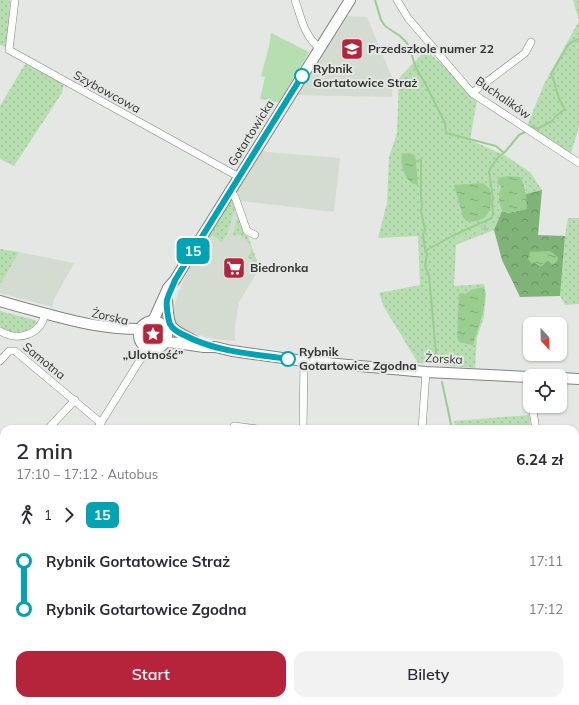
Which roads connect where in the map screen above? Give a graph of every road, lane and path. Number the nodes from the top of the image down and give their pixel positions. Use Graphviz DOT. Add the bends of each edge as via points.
graph roads {
  1 [pos="15,0"];
  2 [pos="295,0"];
  3 [pos="350,0"];
  4 [pos="397,0"];
  5 [pos="531,42"];
  6 [pos="319,48"];
  7 [pos="472,93"];
  8 [pos="579,163"];
  9 [pos="239,177"];
  10 [pos="230,191"];
  11 [pos="255,235"];
  12 [pos="166,298"];
  13 [pos="0,301"];
  14 [pos="45,314"];
  15 [pos="74,321"];
  16 [pos="157,322"];
  17 [pos="106,327"];
  18 [pos="0,331"];
  19 [pos="166,338"];
  20 [pos="144,340"];
  21 [pos="195,341"];
  22 [pos="215,347"];
  23 [pos="0,361"];
  24 [pos="304,361"];
  25 [pos="426,372"];
  26 [pos="523,377"];
  27 [pos="567,378"];
  28 [pos="579,379"];
  29 [pos="75,400"];
  30 [pos="533,413"];
  31 [pos="52,425"];
  32 [pos="98,425"];
  33 [pos="100,425"];
  34 [pos="303,425"];
  35 [pos="422,425"];
  36 [pos="535,425"];
  1 -- 9 [label="street, Szybowcowa" via="9,50"];
  2 -- 6 [label="street" via="302,24"];
  3 -- 6 [label="main road, Gotartowicka"];
  4 -- 7 [label="street, Buchalików" via="408,18"];
  5 -- 7 [label="street" via="525,53"];
  6 -- 9 [label="main road, Gotartowicka"];
  7 -- 8 [label="street, Buchalików"];
  9 -- 10 [label="main road, Gotartowicka"];
  10 -- 11 [label="street" via="235,197 247,231"];
  10 -- 12 [label="main road, Gotartowicka" via="168,288"];
  12 -- 16 [label="main road, Gotartowicka"];
  12 -- 17 [label="main road" via="142,319"];
  12 -- 21 [label="main road" via="168,319 173,328"];
  13 -- 14 [label="main road, Żorska"];
  14 -- 15 [label="main road, Żorska"];
  14 -- 18 [label="street" via="39,327 31,333 14,336"];
  15 -- 17 [label="main road, Żorska"];
  15 -- 20 [label="main road, Żorska" via="98,330"];
  16 -- 19 [label="main road" via="165,328"];
  16 -- 20 [label="main road" via="146,323"];
  17 -- 20 [label="main road, Żorska" via="120,328"];
  19 -- 20 [label="main road" via="158,348"];
  19 -- 21 [label="main road, Żorska" via="173,336"];
  19 -- 22 [label="main road, Żorska" via="177,343"];
  20 -- 33 [label="street, Samotna" via="140,360"];
  21 -- 22 [label="main road, Żorska"];
  22 -- 24 [label="main road, Żorska"];
  23 -- 29 [label="street, Samotna" via="9,351 15,351"];
  24 -- 25 [label="main road, Żorska"];
  24 -- 34 [label="street"];
  25 -- 26 [label="main road, Żorska"];
  25 -- 35 [label="street"];
  27 -- 28 [label="main road"];
  29 -- 31 [label="street"];
  29 -- 32 [label="street, Samotna"];
  30 -- 36 [label="street"];
}
